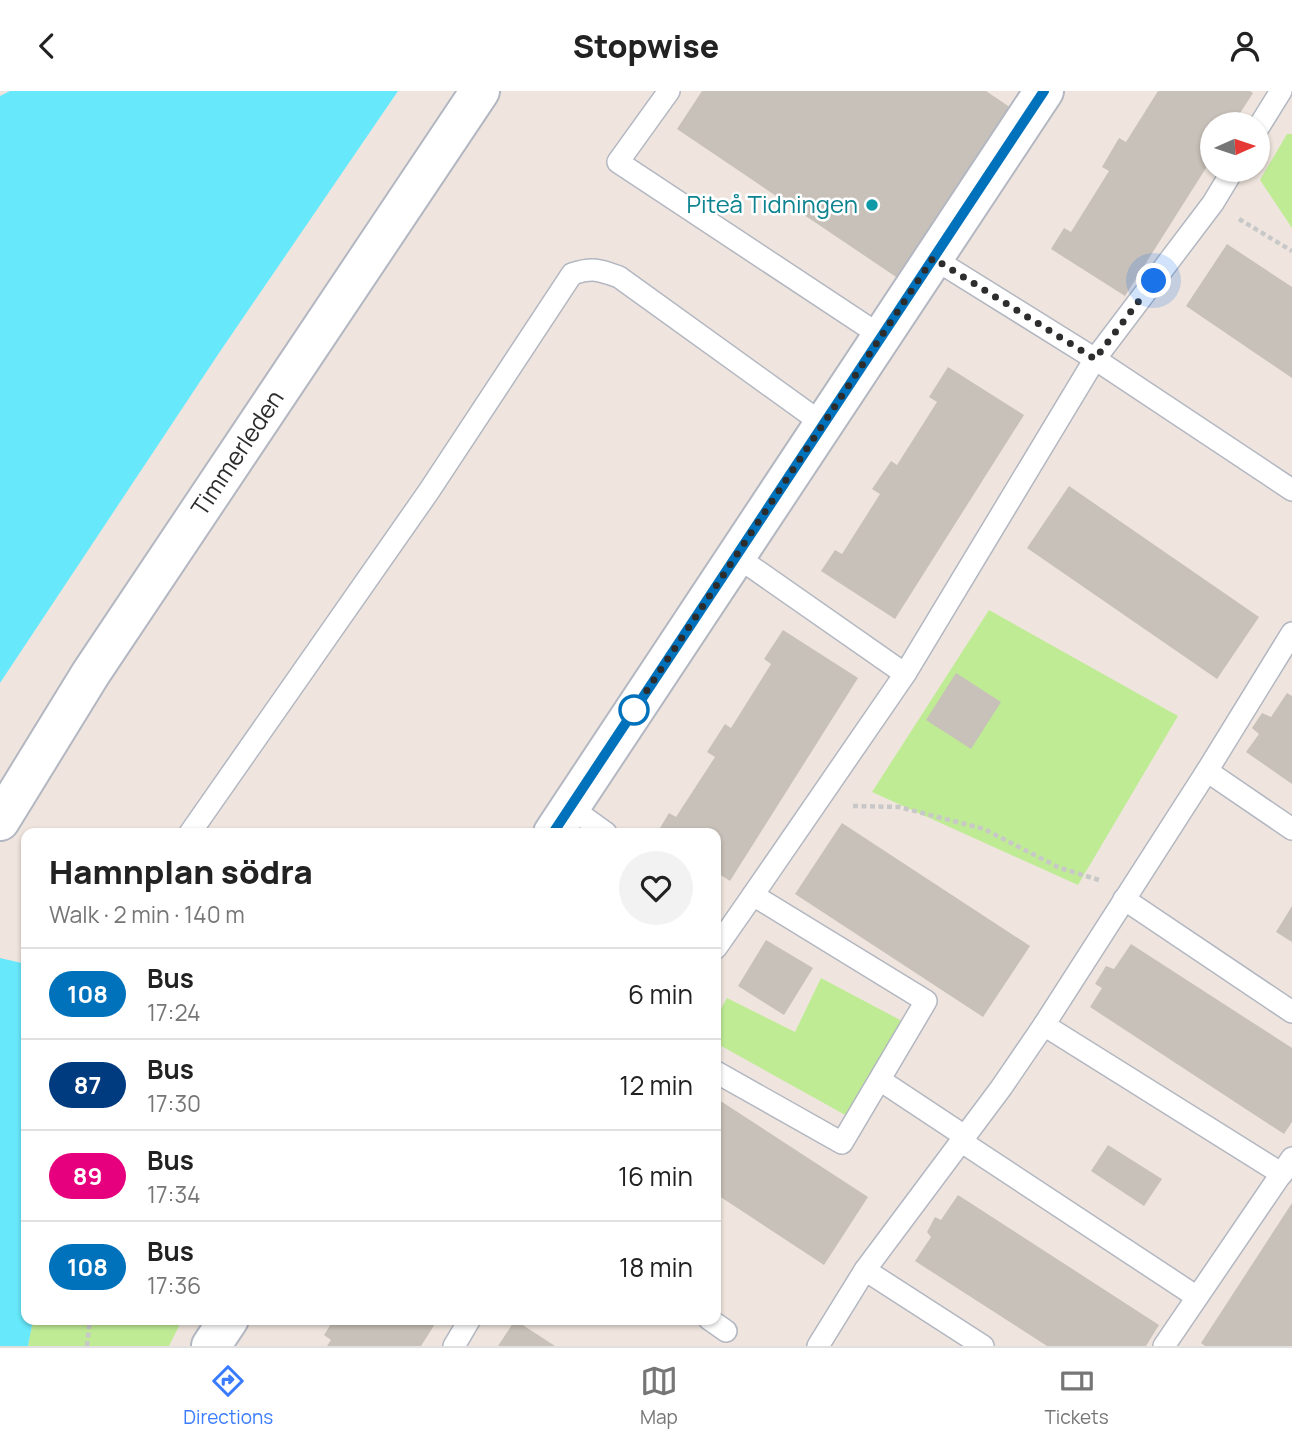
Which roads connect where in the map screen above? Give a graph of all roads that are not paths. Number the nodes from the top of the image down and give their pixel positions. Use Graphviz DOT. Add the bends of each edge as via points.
graph roads {
  1 [pos="480,91"];
  2 [pos="669,91"];
  3 [pos="1044,91"];
  4 [pos="1281,91"];
  5 [pos="1268,112"];
  6 [pos="1226,182"];
  7 [pos="933,258"];
  8 [pos="881,336"];
  9 [pos="1095,359"];
  10 [pos="823,424"];
  11 [pos="1292,490"];
  12 [pos="736,556"];
  13 [pos="1289,645"];
  14 [pos="905,674"];
  15 [pos="1206,771"];
  16 [pos="561,820"];
  17 [pos="0,821"];
  18 [pos="193,828"];
  19 [pos="589,828"];
  20 [pos="1292,829"];
  21 [pos="753,895"];
  22 [pos="1124,899"];
  23 [pos="724,918"];
  24 [pos="1292,1012"];
  25 [pos="1044,1025"];
  26 [pos="721,1075"];
  27 [pos="880,1080"];
  28 [pos="964,1139"];
  29 [pos="1287,1166"];
  30 [pos="865,1271"];
  31 [pos="1197,1297"];
  32 [pos="225,1325"];
  33 [pos="466,1325"];
  34 [pos="211,1346"];
  35 [pos="454,1346"];
  36 [pos="818,1346"];
  37 [pos="983,1346"];
  38 [pos="1164,1346"];
  1 -- 17 [label="street, Timmerleden" via="91,673"];
  2 -- 8 [label="lane" via="618,162"];
  3 -- 7 [label="street"];
  4 -- 5 [label="lane"];
  6 -- 9 [label="lane"];
  7 -- 8 [label="street"];
  7 -- 9 [label="lane"];
  8 -- 10 [label="street"];
  9 -- 11 [label="lane"];
  9 -- 14 [label="lane"];
  10 -- 12 [label="street"];
  10 -- 18 [label="lane" via="619,278 598,269 572,274 421,502"];
  12 -- 14 [label="lane"];
  12 -- 16 [label="street"];
  13 -- 15 [label="lane"];
  14 -- 21 [label="lane"];
  15 -- 20 [label="lane"];
  15 -- 22 [label="lane"];
  16 -- 19 [label="lane"];
  21 -- 23 [label="lane"];
  21 -- 27 [label="lane" via="926,1001"];
  22 -- 24 [label="lane"];
  22 -- 25 [label="lane"];
  25 -- 28 [label="lane"];
  25 -- 29 [label="lane"];
  26 -- 27 [label="lane" via="842,1143"];
  27 -- 28 [label="lane"];
  28 -- 30 [label="lane"];
  28 -- 31 [label="lane"];
  29 -- 31 [label="lane"];
  30 -- 36 [label="lane"];
  30 -- 37 [label="lane"];
  31 -- 38 [label="lane"];
  32 -- 34 [label="street"];
  33 -- 35 [label="lane"];
}
